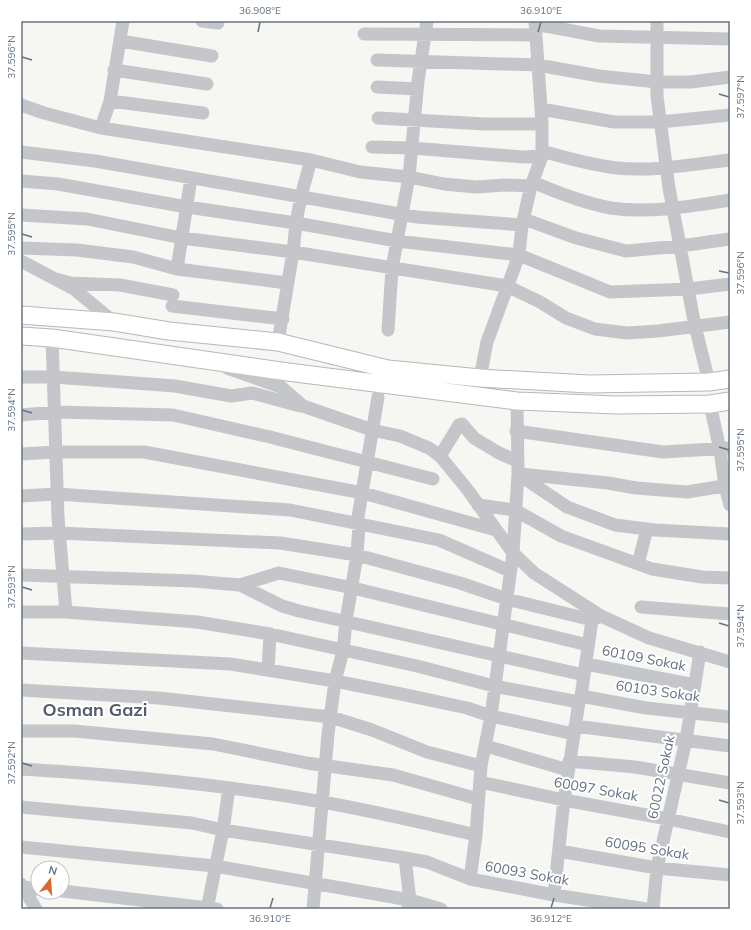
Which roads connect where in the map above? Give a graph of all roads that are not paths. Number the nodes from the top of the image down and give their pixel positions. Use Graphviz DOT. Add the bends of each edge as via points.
graph roads {
  1 [pos="123,21"];
  2 [pos="202,21"];
  3 [pos="657,21"];
  4 [pos="218,23"];
  5 [pos="535,27"];
  6 [pos="426,28"];
  7 [pos="364,34"];
  8 [pos="658,37"];
  9 [pos="730,39"];
  10 [pos="120,41"];
  11 [pos="212,56"];
  12 [pos="377,60"];
  13 [pos="421,62"];
  14 [pos="538,65"];
  15 [pos="114,70"];
  16 [pos="730,77"];
  17 [pos="657,82"];
  18 [pos="207,84"];
  19 [pos="377,86"];
  20 [pos="417,89"];
  21 [pos="110,101"];
  22 [pos="21,105"];
  23 [pos="541,109"];
  24 [pos="203,113"];
  25 [pos="730,115"];
  26 [pos="378,118"];
  27 [pos="414,120"];
  28 [pos="660,122"];
  29 [pos="542,124"];
  30 [pos="101,128"];
  31 [pos="372,147"];
  32 [pos="412,148"];
  33 [pos="21,152"];
  34 [pos="542,154"];
  35 [pos="311,160"];
  36 [pos="730,160"];
  37 [pos="666,167"];
  38 [pos="409,177"];
  39 [pos="191,178"];
  40 [pos="21,182"];
  41 [pos="532,184"];
  42 [pos="301,196"];
  43 [pos="730,200"];
  44 [pos="187,207"];
  45 [pos="672,208"];
  46 [pos="402,214"];
  47 [pos="21,215"];
  48 [pos="523,222"];
  49 [pos="296,223"];
  50 [pos="182,238"];
  51 [pos="730,239"];
  52 [pos="397,242"];
  53 [pos="680,246"];
  54 [pos="21,248"];
  55 [pos="294,252"];
  56 [pos="519,255"];
  57 [pos="21,261"];
  58 [pos="392,268"];
  59 [pos="177,269"];
  60 [pos="56,279"];
  61 [pos="287,283"];
  62 [pos="730,284"];
  63 [pos="507,286"];
  64 [pos="688,289"];
  65 [pos="21,315"];
  66 [pos="283,319"];
  67 [pos="114,322"];
  68 [pos="730,322"];
  69 [pos="695,326"];
  70 [pos="388,330"];
  71 [pos="21,336"];
  72 [pos="52,338"];
  73 [pos="278,342"];
  74 [pos="207,360"];
  75 [pos="54,377"];
  76 [pos="21,378"];
  77 [pos="480,378"];
  78 [pos="730,379"];
  79 [pos="709,382"];
  80 [pos="378,397"];
  81 [pos="517,401"];
  82 [pos="730,401"];
  83 [pos="710,404"];
  84 [pos="303,406"];
  85 [pos="55,412"];
  86 [pos="21,415"];
  87 [pos="372,430"];
  88 [pos="516,431"];
  89 [pos="725,449"];
  90 [pos="56,452"];
  91 [pos="21,454"];
  92 [pos="440,456"];
  93 [pos="517,461"];
  94 [pos="368,462"];
  95 [pos="518,474"];
  96 [pos="433,479"];
  97 [pos="727,486"];
  98 [pos="363,493"];
  99 [pos="57,494"];
  100 [pos="21,496"];
  101 [pos="730,505"];
  102 [pos="478,506"];
  103 [pos="515,510"];
  104 [pos="359,525"];
  105 [pos="647,529"];
  106 [pos="496,530"];
  107 [pos="59,533"];
  108 [pos="21,534"];
  109 [pos="730,534"];
  110 [pos="513,553"];
  111 [pos="357,556"];
  112 [pos="638,564"];
  113 [pos="510,571"];
  114 [pos="21,575"];
  115 [pos="64,577"];
  116 [pos="730,578"];
  117 [pos="240,585"];
  118 [pos="353,588"];
  119 [pos="507,599"];
  120 [pos="641,607"];
  121 [pos="21,612"];
  122 [pos="66,612"];
  123 [pos="730,614"];
  124 [pos="596,618"];
  125 [pos="346,621"];
  126 [pos="503,625"];
  127 [pos="270,634"];
  128 [pos="588,645"];
  129 [pos="343,651"];
  130 [pos="700,652"];
  131 [pos="21,653"];
  132 [pos="499,656"];
  133 [pos="730,662"];
  134 [pos="585,669"];
  135 [pos="268,670"];
  136 [pos="336,681"];
  137 [pos="695,684"];
  138 [pos="494,686"];
  139 [pos="21,690"];
  140 [pos="580,699"];
  141 [pos="690,712"];
  142 [pos="491,716"];
  143 [pos="730,716"];
  144 [pos="331,717"];
  145 [pos="574,730"];
  146 [pos="21,731"];
  147 [pos="686,740"];
  148 [pos="486,746"];
  149 [pos="730,746"];
  150 [pos="325,765"];
  151 [pos="569,765"];
  152 [pos="481,766"];
  153 [pos="21,769"];
  154 [pos="679,774"];
  155 [pos="480,782"];
  156 [pos="730,783"];
  157 [pos="229,788"];
  158 [pos="478,799"];
  159 [pos="564,800"];
  160 [pos="322,802"];
  161 [pos="21,807"];
  162 [pos="668,819"];
  163 [pos="223,830"];
  164 [pos="730,832"];
  165 [pos="476,835"];
  166 [pos="320,844"];
  167 [pos="21,847"];
  168 [pos="559,850"];
  169 [pos="404,858"];
  170 [pos="215,866"];
  171 [pos="657,868"];
  172 [pos="730,875"];
  173 [pos="470,879"];
  174 [pos="316,882"];
  175 [pos="22,886"];
  176 [pos="70,893"];
  177 [pos="554,895"];
  178 [pos="409,905"];
  179 [pos="210,908"];
  180 [pos="36,909"];
  181 [pos="313,909"];
  182 [pos="441,909"];
  183 [pos="647,909"];
  184 [pos="653,909"];
  1 -- 10 [label="street"];
  2 -- 4 [label="street"];
  3 -- 8 [label="street"];
  5 -- 6 [label="street"];
  5 -- 8 [label="street" via="600,36"];
  5 -- 14 [label="street"];
  6 -- 7 [label="street"];
  6 -- 13 [label="street"];
  8 -- 9 [label="street"];
  8 -- 17 [label="street"];
  10 -- 11 [label="street"];
  10 -- 15 [label="street"];
  12 -- 13 [label="street"];
  13 -- 14 [label="street"];
  13 -- 20 [label="street"];
  14 -- 17 [label="street" via="599,76"];
  14 -- 23 [label="street"];
  15 -- 18 [label="street"];
  15 -- 21 [label="street"];
  16 -- 17 [label="street" via="691,82"];
  17 -- 28 [label="street"];
  19 -- 20 [label="street"];
  20 -- 27 [label="street"];
  21 -- 24 [label="street"];
  21 -- 30 [label="street"];
  22 -- 30 [label="street"];
  23 -- 28 [label="street" via="614,122"];
  23 -- 29 [label="street"];
  25 -- 28 [label="street"];
  26 -- 27 [label="street"];
  27 -- 29 [label="street"];
  27 -- 32 [label="street"];
  28 -- 37 [label="street"];
  29 -- 34 [label="street"];
  30 -- 35 [label="street"];
  31 -- 32 [label="street"];
  32 -- 34 [label="street" via="493,156 523,157"];
  32 -- 38 [label="street"];
  33 -- 39 [label="street"];
  34 -- 37 [label="street" via="618,168"];
  34 -- 41 [label="street"];
  35 -- 38 [label="street" via="360,172"];
  35 -- 42 [label="street"];
  36 -- 37 [label="street"];
  37 -- 45 [label="street"];
  38 -- 41 [label="street" via="476,187"];
  38 -- 46 [label="street"];
  39 -- 42 [label="street"];
  39 -- 44 [label="street"];
  40 -- 44 [label="street" via="65,185"];
  41 -- 45 [label="street" via="612,208"];
  41 -- 48 [label="street"];
  42 -- 46 [label="street"];
  42 -- 49 [label="street"];
  43 -- 45 [label="street"];
  44 -- 49 [label="street"];
  44 -- 50 [label="street"];
  45 -- 53 [label="street"];
  46 -- 48 [label="street"];
  46 -- 52 [label="street"];
  47 -- 50 [label="street" via="87,219"];
  48 -- 53 [label="street" via="626,251"];
  48 -- 56 [label="street"];
  49 -- 52 [label="street"];
  49 -- 55 [label="street"];
  50 -- 55 [label="street"];
  50 -- 59 [label="street"];
  51 -- 53 [label="street"];
  52 -- 56 [label="street"];
  52 -- 58 [label="street"];
  53 -- 64 [label="street"];
  54 -- 59 [label="street" via="77,250 132,257"];
  55 -- 58 [label="street"];
  55 -- 61 [label="street"];
  56 -- 63 [label="street"];
  56 -- 64 [label="street" via="610,292"];
  57 -- 60 [label="street"];
  58 -- 63 [label="street"];
  58 -- 70 [label="street"];
  59 -- 61 [label="street"];
  60 -- 66 [label="street" via="70,283 120,285 172,301"];
  60 -- 67 [label="street" via="74,289"];
  61 -- 66 [label="street"];
  62 -- 64 [label="street"];
  63 -- 69 [label="street" via="566,318 595,329 627,333"];
  63 -- 77 [label="street" via="487,342"];
  64 -- 69 [label="street"];
  65 -- 67 [label="main road"];
  66 -- 73 [label="street"];
  67 -- 73 [label="main road" via="169,331"];
  68 -- 69 [label="street"];
  69 -- 79 [label="street"];
  71 -- 72 [label="main road"];
  72 -- 74 [label="main road"];
  72 -- 75 [label="street"];
  73 -- 77 [label="main road" via="388,369"];
  74 -- 81 [label="main road"];
  74 -- 84 [label="street" via="281,387"];
  75 -- 76 [label="street"];
  75 -- 84 [label="street" via="175,386 231,396 252,393"];
  75 -- 85 [label="street"];
  77 -- 79 [label="main road" via="589,384"];
  78 -- 79 [label="main road"];
  80 -- 87 [label="street"];
  81 -- 83 [label="main road" via="616,405"];
  81 -- 88 [label="street"];
  82 -- 83 [label="main road"];
  83 -- 89 [label="street"];
  84 -- 87 [label="street"];
  85 -- 86 [label="street"];
  85 -- 90 [label="street"];
  85 -- 94 [label="street" via="173,415"];
  87 -- 92 [label="street" via="400,436 429,448"];
  87 -- 94 [label="street"];
  88 -- 89 [label="street" via="663,452"];
  88 -- 93 [label="street"];
  89 -- 97 [label="street"];
  90 -- 91 [label="street"];
  90 -- 98 [label="street" via="144,452"];
  90 -- 99 [label="street"];
  92 -- 93 [label="street" via="462,424 474,438"];
  92 -- 102 [label="street"];
  93 -- 95 [label="street"];
  94 -- 96 [label="street"];
  94 -- 98 [label="street"];
  95 -- 97 [label="street" via="687,492"];
  95 -- 103 [label="street"];
  95 -- 105 [label="street" via="567,507 615,525"];
  97 -- 101 [label="street"];
  98 -- 104 [label="street"];
  98 -- 106 [label="street"];
  99 -- 100 [label="street"];
  99 -- 104 [label="street" via="290,510"];
  99 -- 107 [label="street"];
  102 -- 103 [label="street"];
  102 -- 106 [label="street"];
  103 -- 110 [label="street"];
  103 -- 112 [label="street" via="561,536"];
  104 -- 111 [label="street"];
  104 -- 113 [label="street" via="439,540"];
  105 -- 109 [label="street"];
  105 -- 112 [label="street"];
  106 -- 110 [label="street"];
  107 -- 108 [label="street"];
  107 -- 111 [label="street" via="280,543"];
  107 -- 115 [label="street"];
  110 -- 113 [label="street"];
  110 -- 124 [label="street" via="534,573"];
  111 -- 118 [label="street"];
  111 -- 119 [label="street" via="460,583"];
  112 -- 116 [label="street" via="702,578"];
  113 -- 119 [label="street"];
  114 -- 115 [label="street"];
  115 -- 117 [label="street"];
  115 -- 122 [label="street"];
  117 -- 118 [label="street" via="279,573"];
  117 -- 125 [label="street, 60109 Sokak" via="282,606"];
  118 -- 125 [label="street"];
  118 -- 126 [label="street"];
  119 -- 124 [label="street"];
  119 -- 126 [label="street"];
  120 -- 123 [label="street"];
  121 -- 122 [label="street, 60103 Sokak"];
  122 -- 127 [label="street, 60103 Sokak" via="197,622"];
  124 -- 128 [label="street"];
  124 -- 130 [label="street" via="649,638"];
  125 -- 129 [label="street"];
  125 -- 132 [label="street, 60109 Sokak"];
  126 -- 128 [label="street"];
  126 -- 132 [label="street"];
  127 -- 129 [label="street, 60103 Sokak"];
  127 -- 135 [label="street"];
  128 -- 134 [label="street"];
  129 -- 136 [label="street"];
  129 -- 138 [label="street, 60103 Sokak" via="417,666"];
  130 -- 133 [label="street"];
  130 -- 137 [label="street, 60022 Sokak"];
  131 -- 135 [label="street" via="230,664"];
  132 -- 134 [label="street, 60109 Sokak"];
  132 -- 138 [label="street"];
  134 -- 137 [label="street, 60109 Sokak"];
  134 -- 140 [label="street"];
  135 -- 136 [label="street"];
  136 -- 142 [label="street" via="467,708"];
  136 -- 144 [label="street"];
  137 -- 141 [label="street, 60022 Sokak"];
  138 -- 140 [label="street, 60103 Sokak"];
  138 -- 142 [label="street"];
  139 -- 144 [label="street" via="159,698"];
  140 -- 141 [label="street, 60103 Sokak"];
  140 -- 145 [label="street"];
  141 -- 143 [label="street, 60103 Sokak"];
  141 -- 147 [label="street, 60022 Sokak"];
  142 -- 145 [label="street"];
  142 -- 148 [label="street"];
  144 -- 150 [label="street"];
  144 -- 152 [label="street" via="427,752"];
  145 -- 147 [label="street"];
  145 -- 151 [label="street"];
  146 -- 150 [label="street" via="74,731 213,744"];
  147 -- 149 [label="street"];
  147 -- 154 [label="street, 60022 Sokak"];
  148 -- 151 [label="street"];
  148 -- 152 [label="street"];
  150 -- 158 [label="street" via="394,775"];
  150 -- 160 [label="street"];
  151 -- 154 [label="street" via="635,767"];
  151 -- 159 [label="street"];
  152 -- 155 [label="street"];
  153 -- 157 [label="street" via="95,773"];
  154 -- 156 [label="street"];
  154 -- 162 [label="street, 60022 Sokak"];
  155 -- 158 [label="street"];
  155 -- 159 [label="street, 60097 Sokak"];
  157 -- 160 [label="street"];
  157 -- 163 [label="street"];
  158 -- 165 [label="street"];
  159 -- 162 [label="street, 60097 Sokak"];
  159 -- 168 [label="street"];
  160 -- 165 [label="street"];
  160 -- 166 [label="street"];
  161 -- 163 [label="street, 60093 Sokak" via="192,823"];
  162 -- 164 [label="street, 60097 Sokak"];
  162 -- 171 [label="street, 60022 Sokak"];
  163 -- 166 [label="street, 60093 Sokak"];
  163 -- 170 [label="street"];
  165 -- 173 [label="street"];
  166 -- 169 [label="street, 60093 Sokak"];
  166 -- 174 [label="street"];
  167 -- 170 [label="street"];
  168 -- 171 [label="street, 60095 Sokak"];
  168 -- 177 [label="street"];
  169 -- 173 [label="street, 60093 Sokak" via="427,862"];
  169 -- 178 [label="street"];
  170 -- 174 [label="street"];
  170 -- 179 [label="street"];
  171 -- 172 [label="street, 60095 Sokak"];
  171 -- 184 [label="street, 60022 Sokak"];
  173 -- 177 [label="street, 60093 Sokak"];
  174 -- 178 [label="street"];
  174 -- 181 [label="street"];
  175 -- 180 [label="street"];
  176 -- 179 [label="street"];
  177 -- 183 [label="street, 60093 Sokak"];
  178 -- 182 [label="street"];
}
